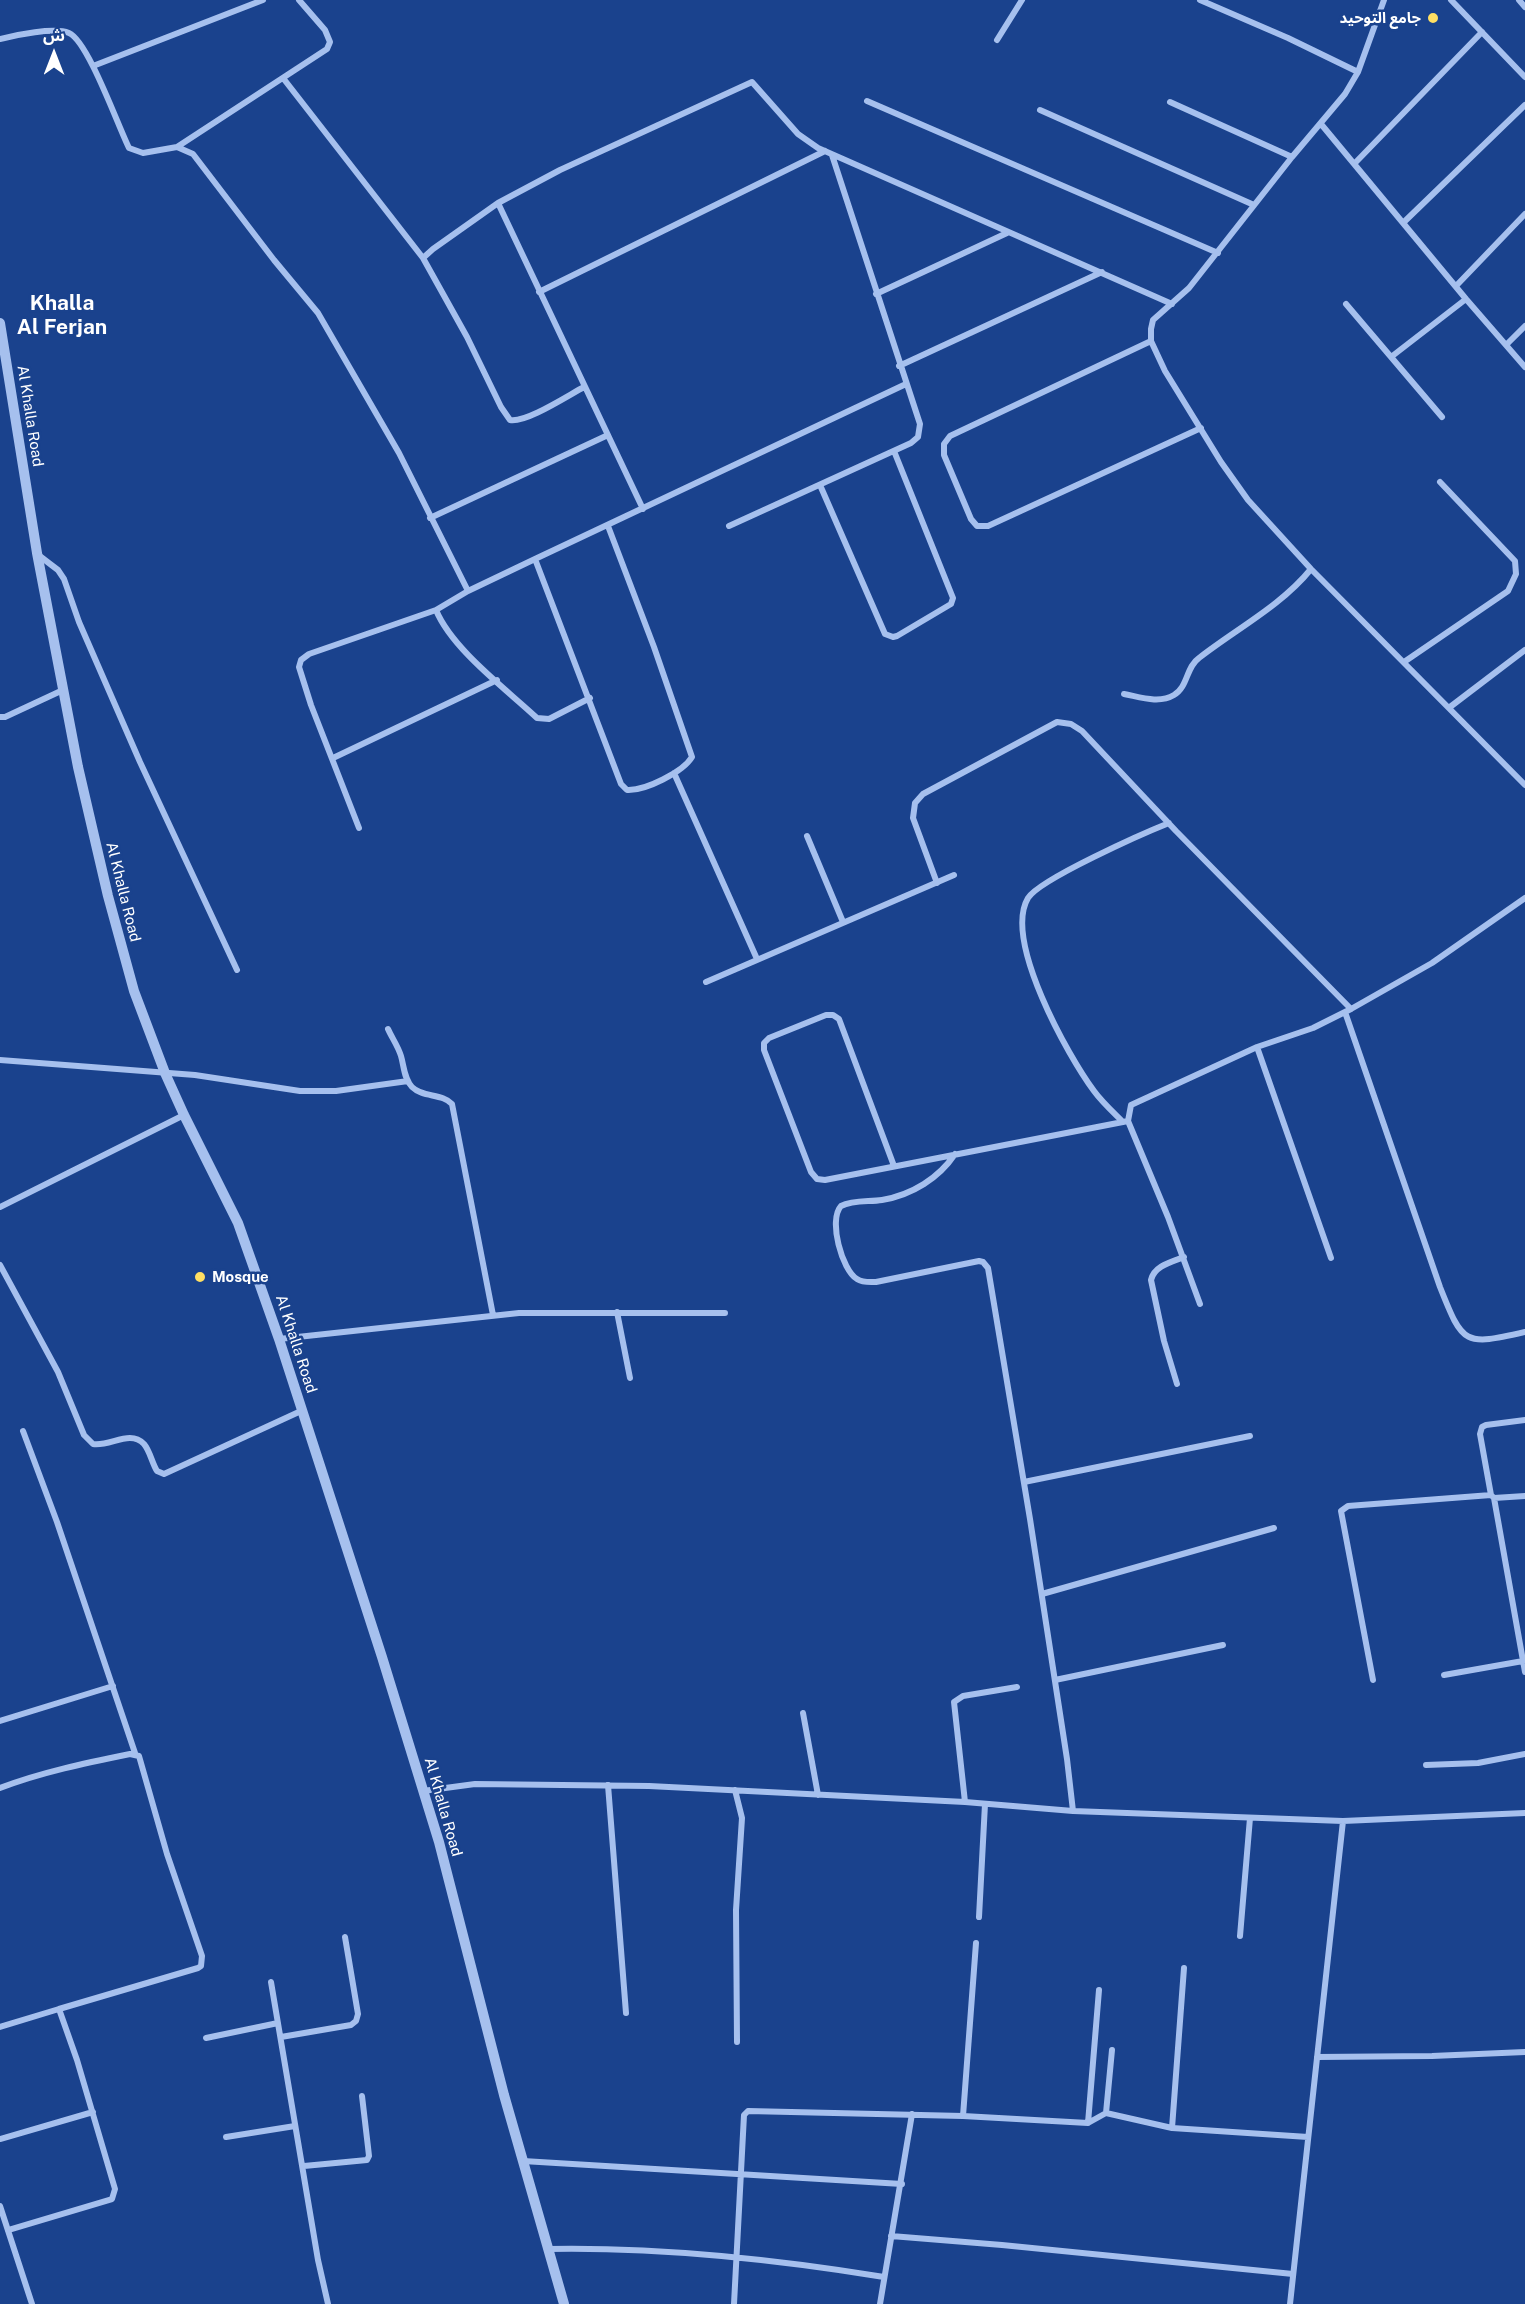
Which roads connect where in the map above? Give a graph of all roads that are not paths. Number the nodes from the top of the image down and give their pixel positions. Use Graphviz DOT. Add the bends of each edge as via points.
graph roads {
  1 [pos="263,0"];
  2 [pos="299,0"];
  3 [pos="1022,0"];
  4 [pos="1200,0"];
  5 [pos="1384,0"];
  6 [pos="1451,0"];
  7 [pos="1519,0"];
  8 [pos="1525,7"];
  9 [pos="1482,32"];
  10 [pos="0,39"];
  11 [pos="997,40"];
  12 [pos="93,66"];
  13 [pos="1358,72"];
  14 [pos="1525,77"];
  15 [pos="283,78"];
  16 [pos="867,101"];
  17 [pos="1170,102"];
  18 [pos="1525,105"];
  19 [pos="1040,110"];
  20 [pos="1321,124"];
  21 [pos="177,147"];
  22 [pos="825,152"];
  23 [pos="832,155"];
  24 [pos="1292,157"];
  25 [pos="1355,163"];
  26 [pos="498,203"];
  27 [pos="1254,205"];
  28 [pos="1525,214"];
  29 [pos="1404,222"];
  30 [pos="1007,233"];
  31 [pos="1218,253"];
  32 [pos="423,258"];
  33 [pos="1102,272"];
  34 [pos="1456,286"];
  35 [pos="539,292"];
  36 [pos="876,294"];
  37 [pos="1466,300"];
  38 [pos="1172,304"];
  39 [pos="1346,304"];
  40 [pos="0,323"];
  41 [pos="1525,326"];
  42 [pos="1151,341"];
  43 [pos="1506,345"];
  44 [pos="1391,357"];
  45 [pos="899,366"];
  46 [pos="1525,367"];
  47 [pos="906,384"];
  48 [pos="584,387"];
  49 [pos="1442,417"];
  50 [pos="1201,428"];
  51 [pos="608,435"];
  52 [pos="894,450"];
  53 [pos="1440,482"];
  54 [pos="820,484"];
  55 [pos="643,509"];
  56 [pos="430,518"];
  57 [pos="608,526"];
  58 [pos="729,526"];
  59 [pos="37,553"];
  60 [pos="535,559"];
  61 [pos="1311,569"];
  62 [pos="468,591"];
  63 [pos="436,610"];
  64 [pos="1525,651"];
  65 [pos="1404,662"];
  66 [pos="496,680"];
  67 [pos="63,690"];
  68 [pos="1124,694"];
  69 [pos="590,698"];
  70 [pos="1450,707"];
  71 [pos="0,717"];
  72 [pos="333,758"];
  73 [pos="674,773"];
  74 [pos="1525,784"];
  75 [pos="1169,823"];
  76 [pos="359,828"];
  77 [pos="807,836"];
  78 [pos="954,875"];
  79 [pos="937,883"];
  80 [pos="1525,898"];
  81 [pos="843,922"];
  82 [pos="757,959"];
  83 [pos="237,970"];
  84 [pos="706,982"];
  85 [pos="1348,1010"];
  86 [pos="388,1029"];
  87 [pos="1257,1047"];
  88 [pos="0,1060"];
  89 [pos="165,1073"];
  90 [pos="408,1081"];
  91 [pos="184,1115"];
  92 [pos="1125,1121"];
  93 [pos="955,1154"];
  94 [pos="894,1166"];
  95 [pos="0,1207"];
  96 [pos="1184,1257"];
  97 [pos="1331,1258"];
  98 [pos="0,1265"];
  99 [pos="1200,1304"];
  100 [pos="617,1312"];
  101 [pos="725,1313"];
  102 [pos="493,1315"];
  103 [pos="1525,1332"];
  104 [pos="279,1339"];
  105 [pos="630,1378"];
  106 [pos="1177,1384"];
  107 [pos="301,1410"];
  108 [pos="1525,1420"];
  109 [pos="23,1431"];
  110 [pos="1250,1436"];
  111 [pos="1024,1482"];
  112 [pos="1525,1496"];
  113 [pos="1492,1497"];
  114 [pos="1274,1528"];
  115 [pos="1042,1594"];
  116 [pos="1222,1645"];
  117 [pos="1523,1661"];
  118 [pos="1525,1672"];
  119 [pos="1444,1675"];
  120 [pos="1055,1680"];
  121 [pos="1373,1680"];
  122 [pos="113,1686"];
  123 [pos="1017,1688"];
  124 [pos="803,1713"];
  125 [pos="0,1721"];
  126 [pos="135,1753"];
  127 [pos="1525,1754"];
  128 [pos="1426,1765"];
  129 [pos="608,1785"];
  130 [pos="0,1788"];
  131 [pos="735,1790"];
  132 [pos="423,1791"];
  133 [pos="818,1795"];
  134 [pos="965,1802"];
  135 [pos="985,1804"];
  136 [pos="1072,1811"];
  137 [pos="1525,1813"];
  138 [pos="1250,1818"];
  139 [pos="1343,1821"];
  140 [pos="979,1917"];
  141 [pos="1240,1936"];
  142 [pos="345,1937"];
  143 [pos="976,1943"];
  144 [pos="1184,1968"];
  145 [pos="271,1982"];
  146 [pos="1099,1990"];
  147 [pos="59,2009"];
  148 [pos="626,2013"];
  149 [pos="278,2023"];
  150 [pos="0,2027"];
  151 [pos="280,2037"];
  152 [pos="206,2038"];
  153 [pos="737,2042"];
  154 [pos="1112,2050"];
  155 [pos="1525,2052"];
  156 [pos="1317,2057"];
  157 [pos="362,2096"];
  158 [pos="93,2112"];
  159 [pos="1106,2113"];
  160 [pos="912,2115"];
  161 [pos="963,2116"];
  162 [pos="1088,2123"];
  163 [pos="295,2126"];
  164 [pos="1172,2128"];
  165 [pos="226,2137"];
  166 [pos="1308,2137"];
  167 [pos="0,2139"];
  168 [pos="523,2161"];
  169 [pos="304,2166"];
  170 [pos="742,2173"];
  171 [pos="902,2184"];
  172 [pos="0,2206"];
  173 [pos="8,2230"];
  174 [pos="891,2236"];
  175 [pos="548,2248"];
  176 [pos="736,2257"];
  177 [pos="1293,2274"];
  178 [pos="884,2277"];
  179 [pos="32,2304"];
  180 [pos="328,2304"];
  181 [pos="564,2304"];
  182 [pos="734,2304"];
  183 [pos="880,2304"];
  184 [pos="1290,2304"];
  1 -- 12 [label="street"];
  2 -- 15 [label="street" via="325,30 330,42 327,49"];
  3 -- 11 [label="street"];
  4 -- 13 [label="street"];
  5 -- 13 [label="street"];
  6 -- 9 [label="street"];
  7 -- 8 [label="street"];
  9 -- 14 [label="street"];
  9 -- 25 [label="street"];
  10 -- 12 [label="street" via="43,32 69,33 78,40"];
  12 -- 21 [label="street" via="129,148 143,153"];
  13 -- 20 [label="street"];
  15 -- 21 [label="street"];
  15 -- 32 [label="street"];
  16 -- 31 [label="street"];
  17 -- 24 [label="street"];
  18 -- 29 [label="street"];
  19 -- 27 [label="street"];
  20 -- 24 [label="street"];
  20 -- 25 [label="street"];
  21 -- 56 [label="street" via="193,154 318,313 399,453"];
  22 -- 23 [label="street"];
  22 -- 26 [label="street" via="798,134 752,82 560,170"];
  22 -- 35 [label="street"];
  23 -- 30 [label="street"];
  23 -- 36 [label="street"];
  24 -- 27 [label="street"];
  25 -- 29 [label="street"];
  26 -- 32 [label="street"];
  26 -- 35 [label="street"];
  27 -- 31 [label="street"];
  28 -- 34 [label="street"];
  29 -- 34 [label="street"];
  30 -- 33 [label="street"];
  30 -- 36 [label="street"];
  31 -- 38 [label="street"];
  32 -- 48 [label="street" via="510,420 527,417"];
  33 -- 38 [label="street"];
  33 -- 45 [label="street"];
  34 -- 37 [label="street"];
  35 -- 48 [label="street"];
  36 -- 45 [label="street"];
  37 -- 43 [label="street"];
  37 -- 44 [label="street"];
  38 -- 42 [label="street" via="1153,320"];
  39 -- 44 [label="street"];
  40 -- 59 [label="street, Al Khalla Road"];
  41 -- 43 [label="street"];
  42 -- 50 [label="street"];
  42 -- 50 [label="street" via="946,440 944,455 971,519 977,526 988,526"];
  43 -- 46 [label="street"];
  44 -- 49 [label="street"];
  45 -- 47 [label="street"];
  47 -- 52 [label="street" via="920,431 916,439"];
  47 -- 55 [label="street"];
  48 -- 51 [label="street"];
  50 -- 61 [label="street" via="1248,500"];
  51 -- 55 [label="street"];
  51 -- 56 [label="street"];
  52 -- 54 [label="street"];
  52 -- 54 [label="street" via="953,598 951,604 897,636 885,634"];
  53 -- 65 [label="street" via="1515,561 1516,574 1508,591"];
  54 -- 58 [label="street"];
  55 -- 57 [label="street"];
  56 -- 62 [label="street"];
  57 -- 60 [label="street"];
  57 -- 73 [label="street" via="692,755"];
  59 -- 67 [label="street, Al Khalla Road"];
  59 -- 83 [label="street" via="64,579 140,762"];
  60 -- 62 [label="street"];
  60 -- 69 [label="street"];
  61 -- 65 [label="street"];
  61 -- 68 [label="street" via="1285,595 1196,660 1175,695 1159,700"];
  62 -- 63 [label="street"];
  63 -- 66 [label="street" via="463,649"];
  63 -- 72 [label="street" via="301,660 311,705"];
  64 -- 70 [label="street"];
  65 -- 70 [label="street"];
  66 -- 69 [label="street" via="537,718 549,719"];
  66 -- 72 [label="street"];
  67 -- 71 [label="street"];
  67 -- 89 [label="street, Al Khalla Road" via="108,896 134,991"];
  69 -- 73 [label="street" via="624,788 640,789"];
  70 -- 74 [label="street"];
  72 -- 76 [label="street"];
  73 -- 82 [label="street"];
  75 -- 79 [label="street" via="1082,731 1057,722 923,794 915,803 913,818"];
  75 -- 85 [label="street"];
  75 -- 92 [label="street" via="1128,840 1034,892 1024,910 1024,945 1029,965 1057,1028 1095,1092"];
  77 -- 81 [label="street"];
  78 -- 79 [label="street"];
  79 -- 81 [label="street"];
  80 -- 85 [label="street" via="1432,963"];
  81 -- 82 [label="street"];
  82 -- 84 [label="street"];
  85 -- 87 [label="street" via="1313,1028"];
  85 -- 103 [label="street" via="1455,1325 1465,1336 1477,1340"];
  86 -- 90 [label="street"];
  87 -- 92 [label="street" via="1136,1102"];
  87 -- 97 [label="street"];
  88 -- 89 [label="street"];
  89 -- 90 [label="street" via="300,1091 336,1091"];
  89 -- 91 [label="street, Al Khalla Road"];
  90 -- 102 [label="street" via="416,1090 448,1099 452,1104"];
  91 -- 95 [label="street"];
  91 -- 104 [label="street, Al Khalla Road" via="238,1224"];
  92 -- 93 [label="street"];
  92 -- 96 [label="street"];
  93 -- 94 [label="street"];
  93 -- 111 [label="street" via="943,1171 913,1189 883,1200 841,1206 835,1216 836,1233 853,1275 864,1282 979,1262 986,1265"];
  94 -- 94 [label="street" via="839,1019 826,1015 764,1043 811,1172 817,1179"];
  96 -- 99 [label="street"];
  96 -- 106 [label="street" via="1155,1270 1151,1280"];
  98 -- 107 [label="street" via="58,1372 84,1435 93,1443 139,1440 157,1471 164,1474"];
  100 -- 101 [label="street"];
  100 -- 102 [label="street"];
  100 -- 105 [label="street"];
  102 -- 104 [label="street"];
  104 -- 107 [label="street, Al Khalla Road"];
  107 -- 132 [label="street, Al Khalla Road"];
  108 -- 113 [label="street" via="1486,1425 1480,1430"];
  109 -- 122 [label="street"];
  110 -- 111 [label="street"];
  111 -- 115 [label="street"];
  112 -- 113 [label="street"];
  113 -- 117 [label="street"];
  113 -- 121 [label="street" via="1348,1506 1341,1511"];
  114 -- 115 [label="street"];
  115 -- 120 [label="street"];
  116 -- 120 [label="street"];
  117 -- 118 [label="street"];
  117 -- 119 [label="street"];
  120 -- 136 [label="street"];
  122 -- 125 [label="street"];
  122 -- 126 [label="street"];
  123 -- 134 [label="street" via="963,1696 954,1701"];
  124 -- 133 [label="street"];
  126 -- 130 [label="street"];
  126 -- 147 [label="street" via="141,1759 167,1854 203,1961 198,1968"];
  127 -- 128 [label="street" via="1478,1763"];
  129 -- 131 [label="street"];
  129 -- 132 [label="street" via="475,1784"];
  129 -- 148 [label="street"];
  131 -- 133 [label="street"];
  131 -- 153 [label="street" via="742,1818 736,1911"];
  132 -- 168 [label="street, Al Khalla Road"];
  133 -- 134 [label="street"];
  134 -- 135 [label="street"];
  135 -- 136 [label="street"];
  135 -- 140 [label="street"];
  136 -- 138 [label="street"];
  137 -- 139 [label="street"];
  138 -- 139 [label="street"];
  138 -- 141 [label="street"];
  139 -- 156 [label="street"];
  142 -- 151 [label="street" via="356,2020 351,2025"];
  143 -- 161 [label="street"];
  144 -- 164 [label="street"];
  145 -- 149 [label="street"];
  146 -- 162 [label="street"];
  147 -- 150 [label="street"];
  147 -- 158 [label="street"];
  149 -- 151 [label="street"];
  149 -- 152 [label="street"];
  151 -- 163 [label="street"];
  154 -- 159 [label="street"];
  155 -- 156 [label="street"];
  156 -- 166 [label="street"];
  157 -- 169 [label="street" via="367,2160"];
  158 -- 167 [label="street"];
  158 -- 173 [label="street" via="114,2184 114,2197"];
  159 -- 162 [label="street"];
  159 -- 164 [label="street"];
  160 -- 161 [label="street"];
  160 -- 170 [label="street" via="748,2111 744,2115"];
  160 -- 171 [label="street"];
  161 -- 162 [label="street"];
  163 -- 165 [label="street"];
  163 -- 169 [label="street"];
  164 -- 166 [label="street"];
  166 -- 177 [label="street"];
  168 -- 170 [label="street"];
  168 -- 175 [label="street, Al Khalla Road"];
  169 -- 180 [label="street"];
  170 -- 171 [label="street"];
  170 -- 176 [label="street"];
  171 -- 174 [label="street"];
  172 -- 173 [label="street"];
  173 -- 179 [label="street"];
  174 -- 177 [label="street"];
  174 -- 178 [label="street"];
  175 -- 176 [label="street"];
  175 -- 181 [label="street, Al Khalla Road"];
  176 -- 178 [label="street"];
  176 -- 182 [label="street"];
  177 -- 184 [label="street"];
  178 -- 183 [label="street"];
}
